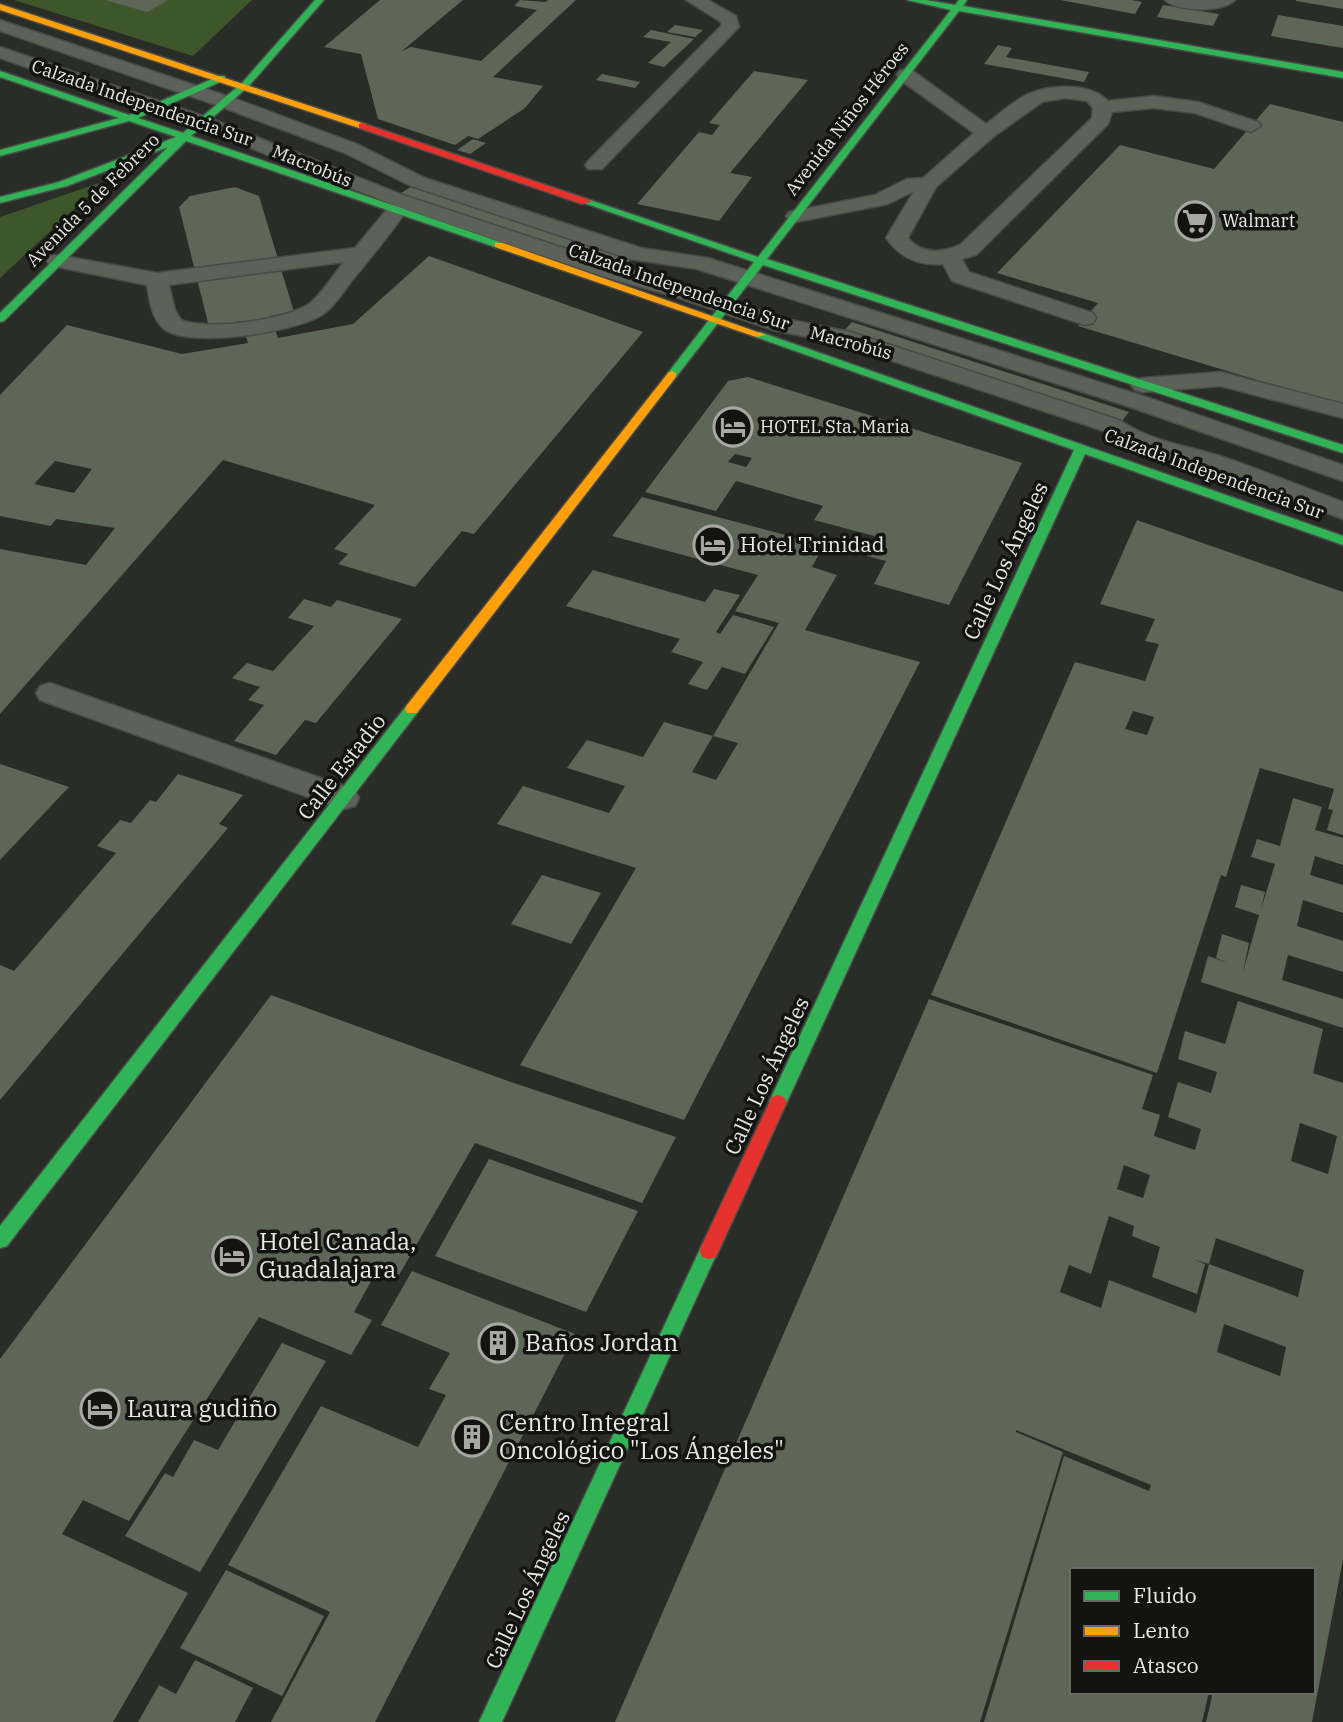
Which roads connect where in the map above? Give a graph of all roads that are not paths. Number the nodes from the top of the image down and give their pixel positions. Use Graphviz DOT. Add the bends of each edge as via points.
graph roads {
  1 [pos="320,0"];
  2 [pos="695,0"];
  3 [pos="911,0"];
  4 [pos="1174,0"];
  5 [pos="1226,0"];
  6 [pos="960,4"];
  7 [pos="0,7"];
  8 [pos="0,25"];
  9 [pos="0,52"];
  10 [pos="274,52"];
  11 [pos="0,74"];
  12 [pos="906,75"];
  13 [pos="1343,75"];
  14 [pos="222,78"];
  15 [pos="245,85"];
  16 [pos="192,91"];
  17 [pos="226,103"];
  18 [pos="159,107"];
  19 [pos="1103,107"];
  20 [pos="127,119"];
  21 [pos="202,122"];
  22 [pos="1251,126"];
  23 [pos="986,133"];
  24 [pos="183,138"];
  25 [pos="0,153"];
  26 [pos="595,164"];
  27 [pos="928,184"];
  28 [pos="0,200"];
  29 [pos="396,211"];
  30 [pos="796,216"];
  31 [pos="364,253"];
  32 [pos="951,258"];
  33 [pos="58,261"];
  34 [pos="754,270"];
  35 [pos="157,280"];
  36 [pos="721,312"];
  37 [pos="1084,318"];
  38 [pos="0,319"];
  39 [pos="1143,385"];
  40 [pos="1343,411"];
  41 [pos="1082,447"];
  42 [pos="1343,449"];
  43 [pos="1343,473"];
  44 [pos="1343,511"];
  45 [pos="1343,541"];
  46 [pos="50,692"];
  47 [pos="344,798"];
  48 [pos="0,1240"];
  49 [pos="490,1722"];
  1 -- 10 [label="main road"];
  2 -- 26 [label="lane" via="730,20 730,27"];
  3 -- 6 [label="main road"];
  4 -- 5 [label="lane" via="1213,5"];
  6 -- 12 [label="main road, Avenida Niños Héroes"];
  6 -- 13 [label="main road"];
  7 -- 14 [label="main road"];
  8 -- 16 [label="lane, Macrobús"];
  9 -- 18 [label="lane, Macrobús"];
  10 -- 14 [label="main road"];
  10 -- 15 [label="main road"];
  11 -- 20 [label="main road, Calzada Independencia Sur"];
  12 -- 23 [label="lane"];
  12 -- 30 [label="main road, Avenida Niños Héroes"];
  14 -- 15 [label="main road"];
  14 -- 16 [label="main road"];
  15 -- 17 [label="main road"];
  15 -- 34 [label="main road"];
  16 -- 17 [label="lane, Macrobús"];
  16 -- 18 [label="main road"];
  17 -- 21 [label="main road"];
  17 -- 34 [label="lane, Macrobús" via="352,149 418,182 638,254"];
  18 -- 20 [label="main road"];
  18 -- 21 [label="lane, Macrobús"];
  19 -- 22 [label="lane" via="1154,102 1198,108"];
  19 -- 23 [label="lane" via="1093,96 1065,92 1036,97"];
  19 -- 32 [label="lane" via="1101,120 968,250"];
  20 -- 24 [label="main road, Calzada Independencia Sur"];
  20 -- 25 [label="main road"];
  21 -- 24 [label="main road"];
  21 -- 36 [label="lane, Macrobús" via="393,198"];
  23 -- 27 [label="lane"];
  24 -- 28 [label="main road" via="63,184"];
  24 -- 29 [label="main road, Calzada Independencia Sur"];
  24 -- 33 [label="main road, Avenida 5 de Febrero"];
  27 -- 30 [label="lane" via="914,183 881,200"];
  27 -- 32 [label="lane" via="897,238 904,250 924,258"];
  29 -- 31 [label="lane"];
  29 -- 36 [label="main road, Calzada Independencia Sur"];
  30 -- 34 [label="main road, Avenida Niños Héroes"];
  31 -- 35 [label="lane"];
  31 -- 35 [label="lane" via="311,312 288,320 211,331 174,327"];
  32 -- 37 [label="lane" via="960,276"];
  33 -- 35 [label="lane"];
  33 -- 38 [label="main road, Avenida 5 de Febrero"];
  34 -- 36 [label="main road, Avenida Niños Héroes"];
  34 -- 39 [label="main road"];
  34 -- 43 [label="lane, Macrobús"];
  36 -- 41 [label="main road, Calzada Independencia Sur"];
  36 -- 44 [label="lane, Macrobús" via="843,337 1110,425 1130,438 1210,461"];
  36 -- 47 [label="main road, Calle Estadio"];
  39 -- 40 [label="lane" via="1220,379"];
  39 -- 42 [label="main road"];
  41 -- 45 [label="main road, Calzada Independencia Sur"];
  41 -- 49 [label="main road, Calle Los Ángeles"];
  46 -- 47 [label="lane"];
  47 -- 48 [label="main road, Calle Estadio"];
}
